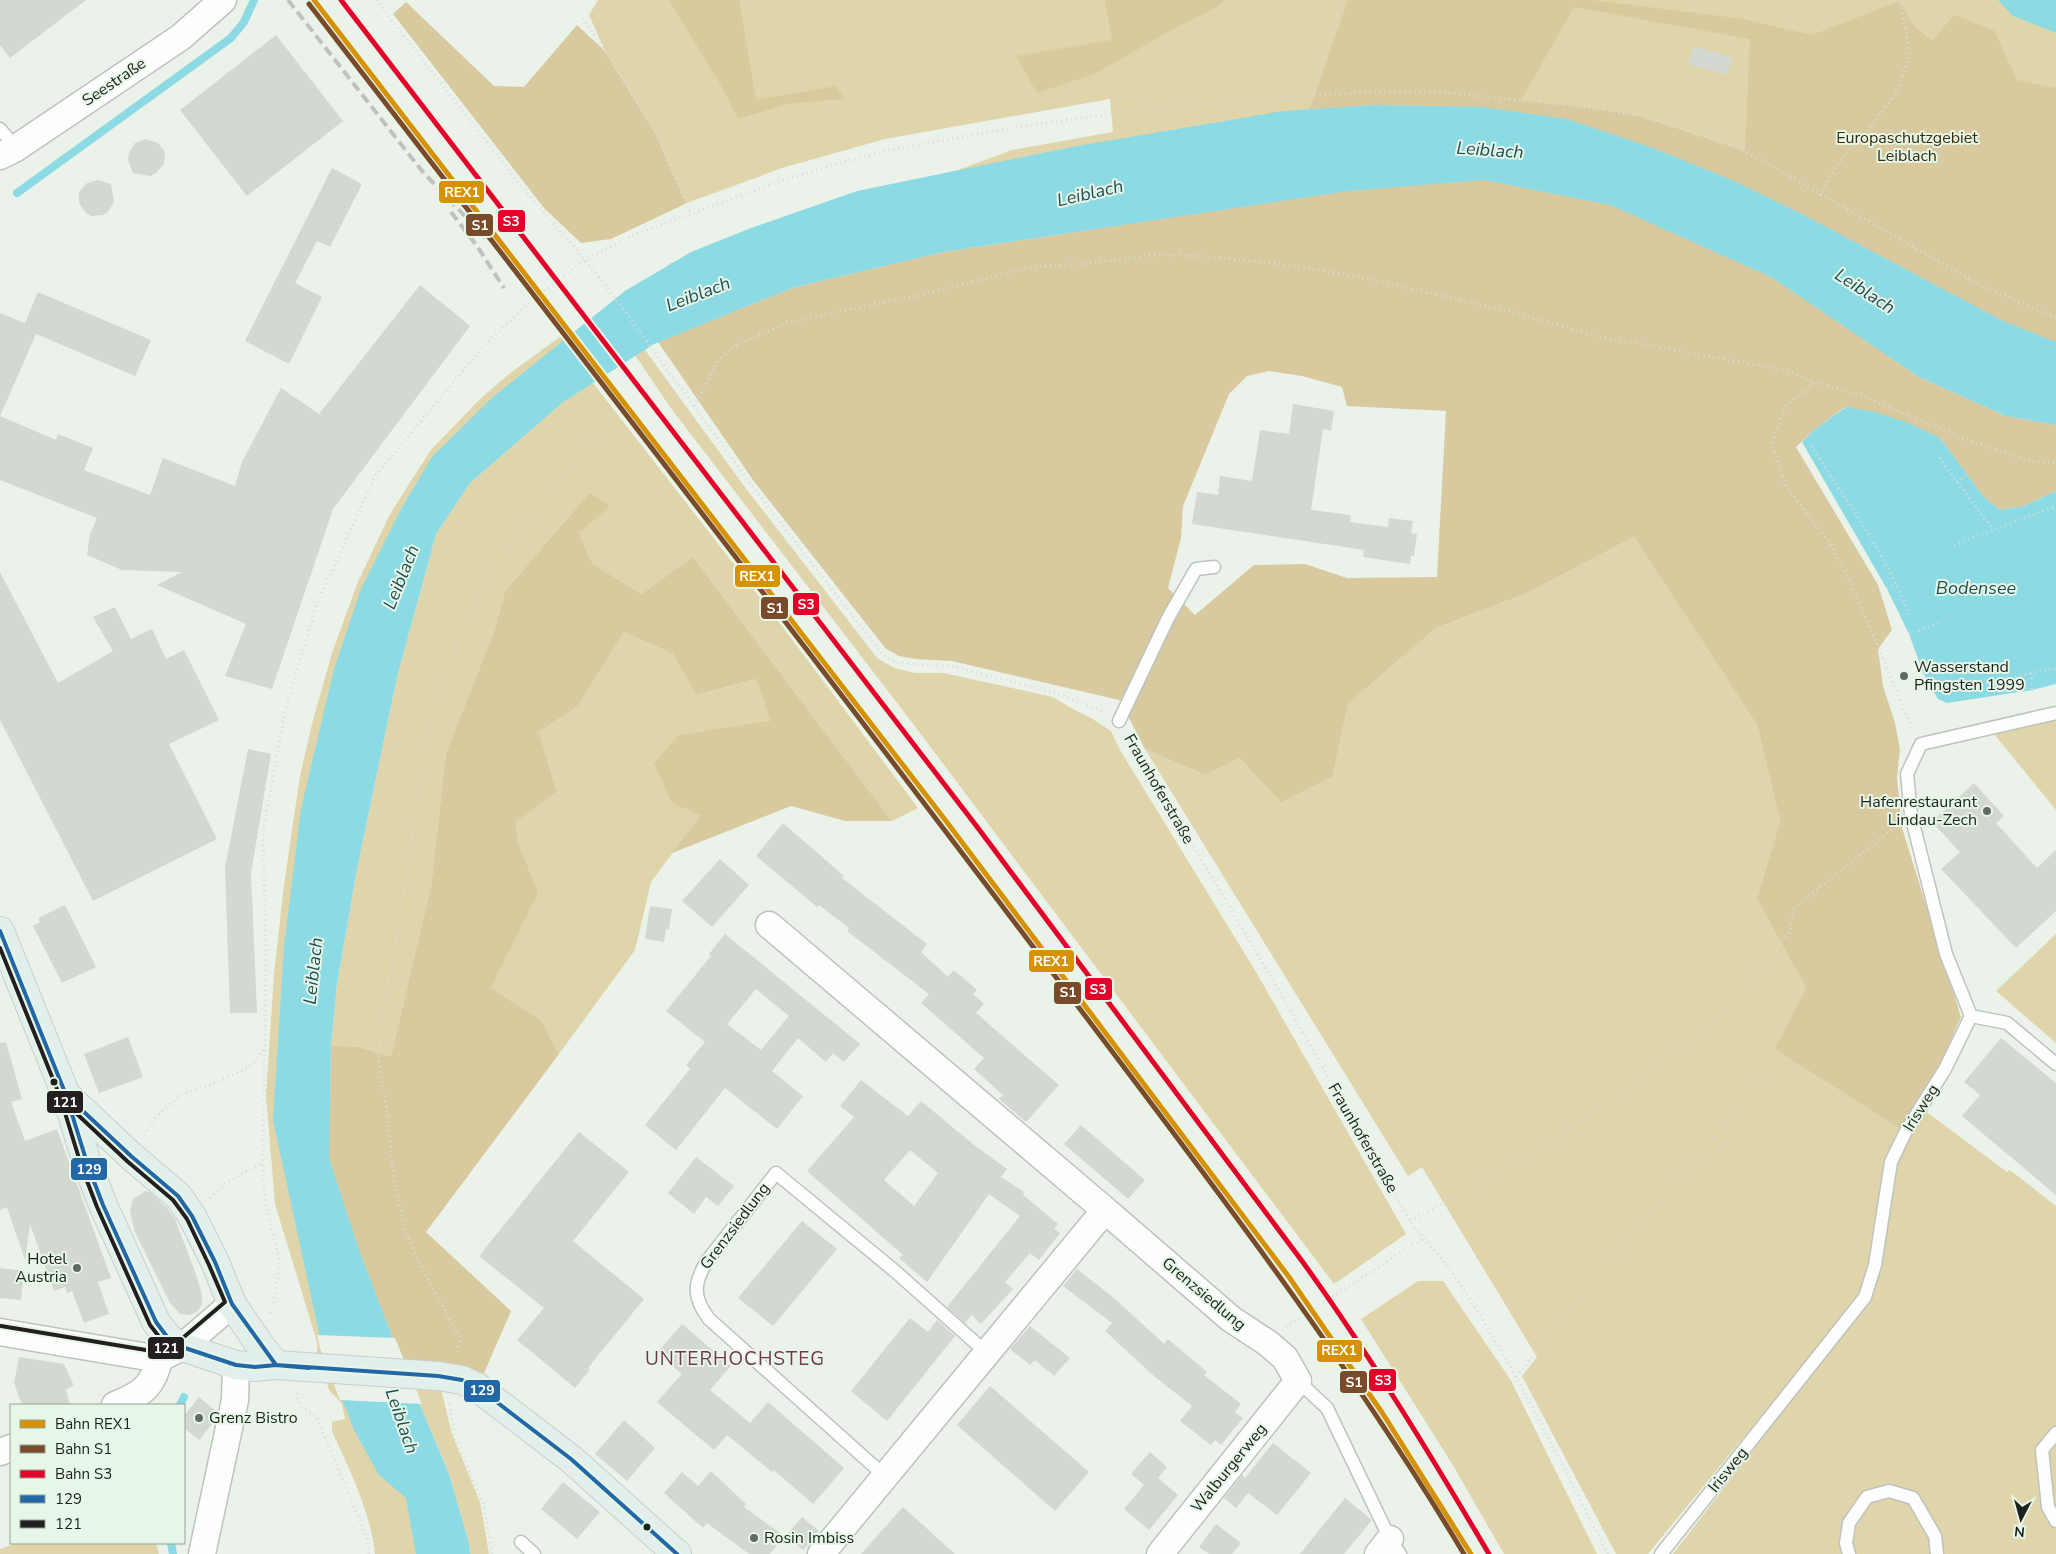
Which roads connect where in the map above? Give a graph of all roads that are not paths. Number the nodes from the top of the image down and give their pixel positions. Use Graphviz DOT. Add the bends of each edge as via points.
graph roads {
  1 [pos="223,0"];
  2 [pos="5,144"];
  3 [pos="1214,567"];
  4 [pos="2056,713"];
  5 [pos="1119,721"];
  6 [pos="769,925"];
  7 [pos="0,931"];
  8 [pos="1971,1016"];
  9 [pos="2056,1064"];
  10 [pos="66,1095"];
  11 [pos="1105,1210"];
  12 [pos="232,1304"];
  13 [pos="0,1332"];
  14 [pos="170,1353"];
  15 [pos="988,1354"];
  16 [pos="269,1357"];
  17 [pos="236,1365"];
  18 [pos="1298,1381"];
  19 [pos="118,1404"];
  20 [pos="2056,1433"];
  21 [pos="886,1477"];
  22 [pos="2052,1504"];
  23 [pos="2056,1522"];
  24 [pos="522,1542"];
  25 [pos="1389,1549"];
  26 [pos="202,1554"];
  27 [pos="534,1554"];
  28 [pos="677,1554"];
  29 [pos="821,1554"];
  30 [pos="1160,1554"];
  31 [pos="1661,1554"];
  32 [pos="1849,1554"];
  33 [pos="1937,1554"];
  1 -- 2 [label="street, Seestraße" via="181,37"];
  3 -- 5 [label="lane" via="1196,569 1168,618"];
  4 -- 8 [label="lane" via="1921,744 1907,774 1911,814 1946,954"];
  6 -- 11 [label="street, Grenzsiedlung"];
  7 -- 10 [label="main road"];
  8 -- 9 [label="lane" via="2008,1023"];
  8 -- 31 [label="lane, Irisweg" via="1892,1162 1875,1264 1865,1297"];
  10 -- 12 [label="main road" via="178,1196 192,1216"];
  10 -- 14 [label="main road" via="100,1197 156,1322 168,1338"];
  11 -- 15 [label="street"];
  11 -- 18 [label="street, Grenzsiedlung" via="1230,1319 1285,1358"];
  12 -- 14 [label="street"];
  12 -- 16 [label="main road"];
  13 -- 14 [label="street"];
  14 -- 17 [label="main road"];
  14 -- 19 [label="street" via="140,1395"];
  15 -- 21 [label="street"];
  15 -- 21 [label="lane, Grenzsiedlung" via="896,1272 776,1173 698,1274 697,1299 709,1319"];
  16 -- 17 [label="main road" via="255,1366"];
  16 -- 28 [label="main road" via="305,1367 438,1376 462,1380 478,1387 571,1459"];
  17 -- 26 [label="street" via="235,1400"];
  18 -- 25 [label="lane" via="1327,1408"];
  18 -- 30 [label="street, Walburgerweg"];
  20 -- 22 [label="lane" via="2042,1450"];
  21 -- 29 [label="street"];
  22 -- 23 [label="lane"];
  24 -- 27 [label="lane"];
  32 -- 33 [label="lane" via="1846,1543 1848,1523 1867,1497 1889,1491 1913,1498 1935,1536"];
}
